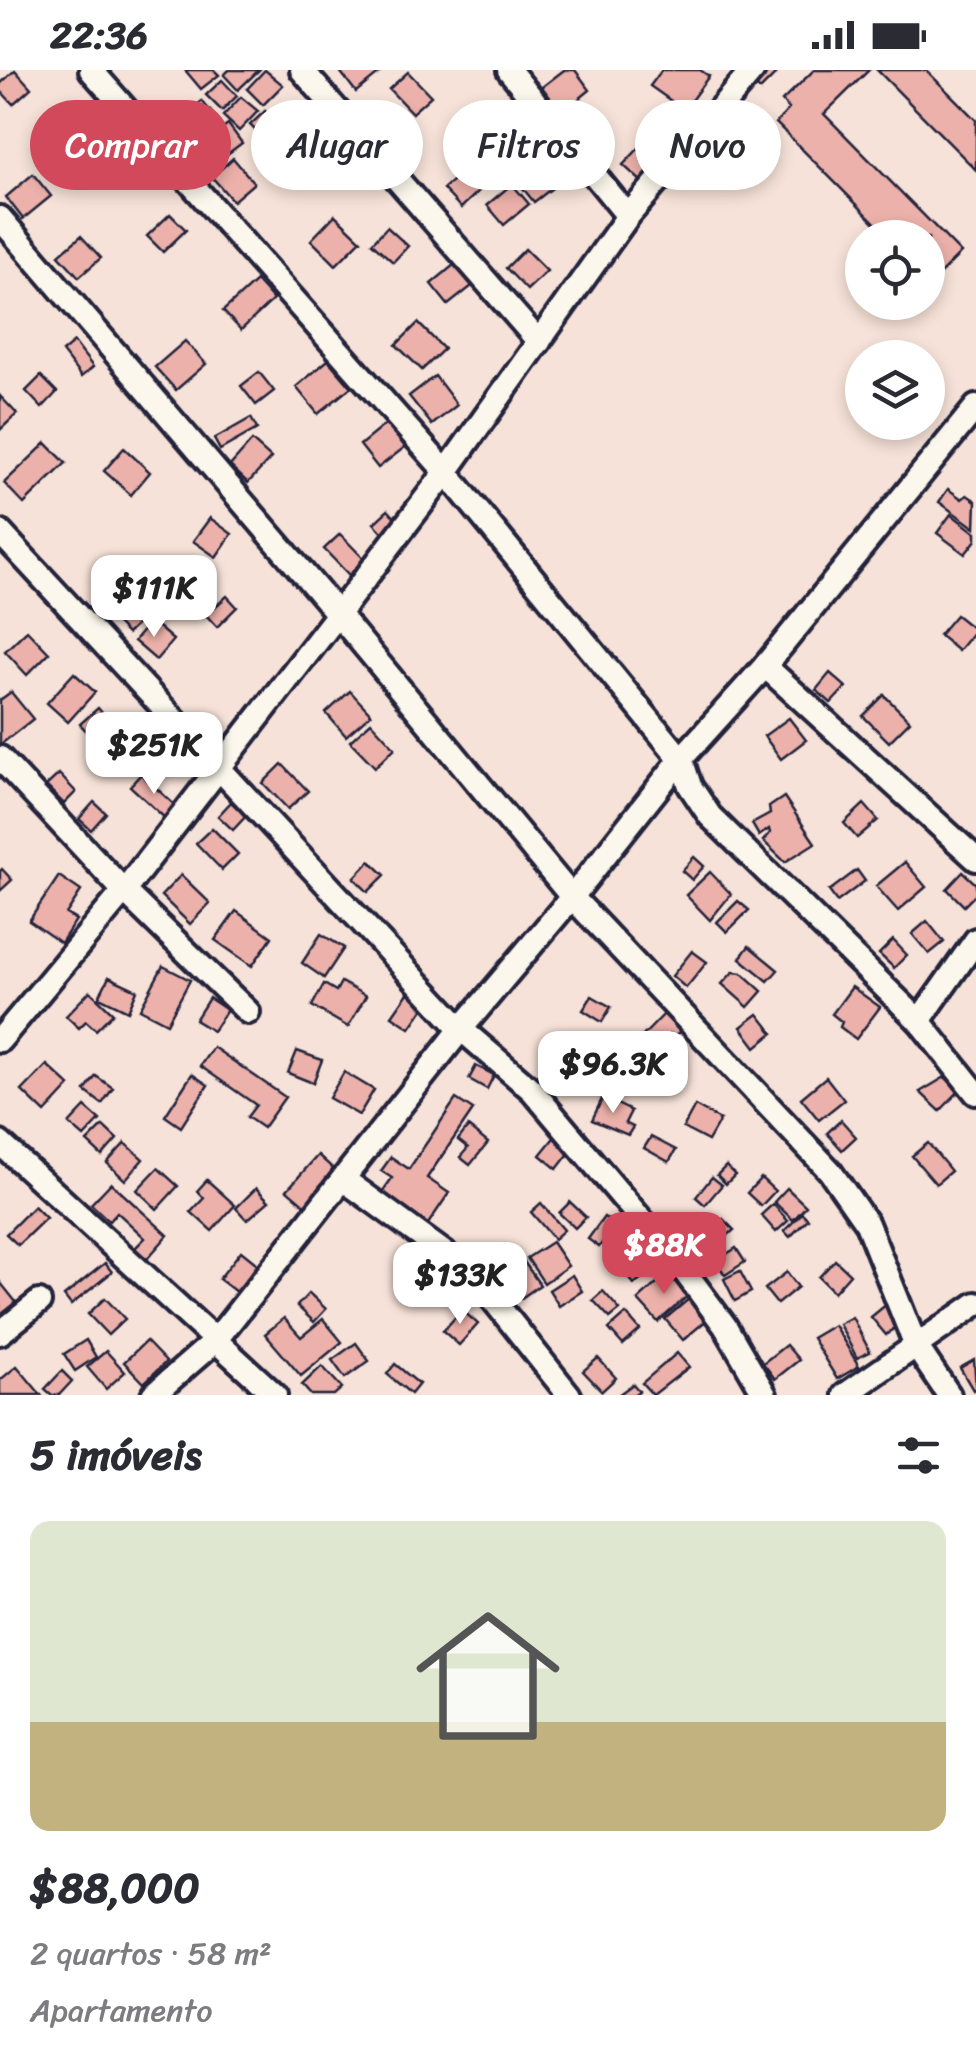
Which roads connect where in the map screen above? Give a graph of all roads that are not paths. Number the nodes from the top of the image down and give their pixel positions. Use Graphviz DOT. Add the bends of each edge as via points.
graph roads {
  1 [pos="92,70"];
  2 [pos="302,70"];
  3 [pos="509,70"];
  4 [pos="749,71"];
  5 [pos="628,216"];
  6 [pos="0,218"];
  7 [pos="539,342"];
  8 [pos="976,407"];
  9 [pos="446,472"];
  10 [pos="0,532"];
  11 [pos="338,614"];
  12 [pos="765,666"];
  13 [pos="0,758"];
  14 [pos="681,759"];
  15 [pos="217,767"];
  16 [pos="976,858"];
  17 [pos="124,891"];
  18 [pos="572,898"];
  19 [pos="976,940"];
  20 [pos="248,1012"];
  21 [pos="919,1021"];
  22 [pos="461,1029"];
  23 [pos="0,1040"];
  24 [pos="976,1093"];
  25 [pos="0,1143"];
  26 [pos="343,1179"];
  27 [pos="39,1302"];
  28 [pos="976,1304"];
  29 [pos="0,1333"];
  30 [pos="215,1341"];
  31 [pos="916,1346"];
  32 [pos="153,1395"];
  33 [pos="275,1395"];
  34 [pos="569,1395"];
  35 [pos="764,1395"];
  36 [pos="845,1395"];
  37 [pos="949,1395"];
  1 -- 9 [label="street"];
  2 -- 7 [label="street"];
  3 -- 5 [label="street"];
  4 -- 5 [label="street"];
  5 -- 7 [label="street"];
  6 -- 11 [label="street"];
  7 -- 9 [label="street"];
  8 -- 12 [label="street"];
  9 -- 11 [label="street"];
  9 -- 14 [label="street"];
  10 -- 15 [label="street"];
  11 -- 15 [label="street"];
  11 -- 18 [label="street"];
  12 -- 14 [label="street"];
  12 -- 16 [label="street"];
  13 -- 17 [label="street"];
  14 -- 18 [label="street"];
  14 -- 21 [label="street" via="710,816"];
  15 -- 17 [label="street"];
  15 -- 22 [label="street"];
  17 -- 20 [label="street"];
  17 -- 23 [label="street"];
  18 -- 22 [label="street"];
  18 -- 31 [label="street" via="830,1171 867,1224"];
  19 -- 21 [label="street"];
  21 -- 24 [label="street"];
  22 -- 26 [label="street"];
  22 -- 35 [label="street" via="532,1090 682,1268"];
  25 -- 30 [label="street"];
  26 -- 30 [label="street"];
  26 -- 34 [label="street" via="484,1288"];
  27 -- 29 [label="street"];
  28 -- 31 [label="street"];
  30 -- 32 [label="street"];
  30 -- 33 [label="street"];
  31 -- 36 [label="street"];
  31 -- 37 [label="street"];
}
